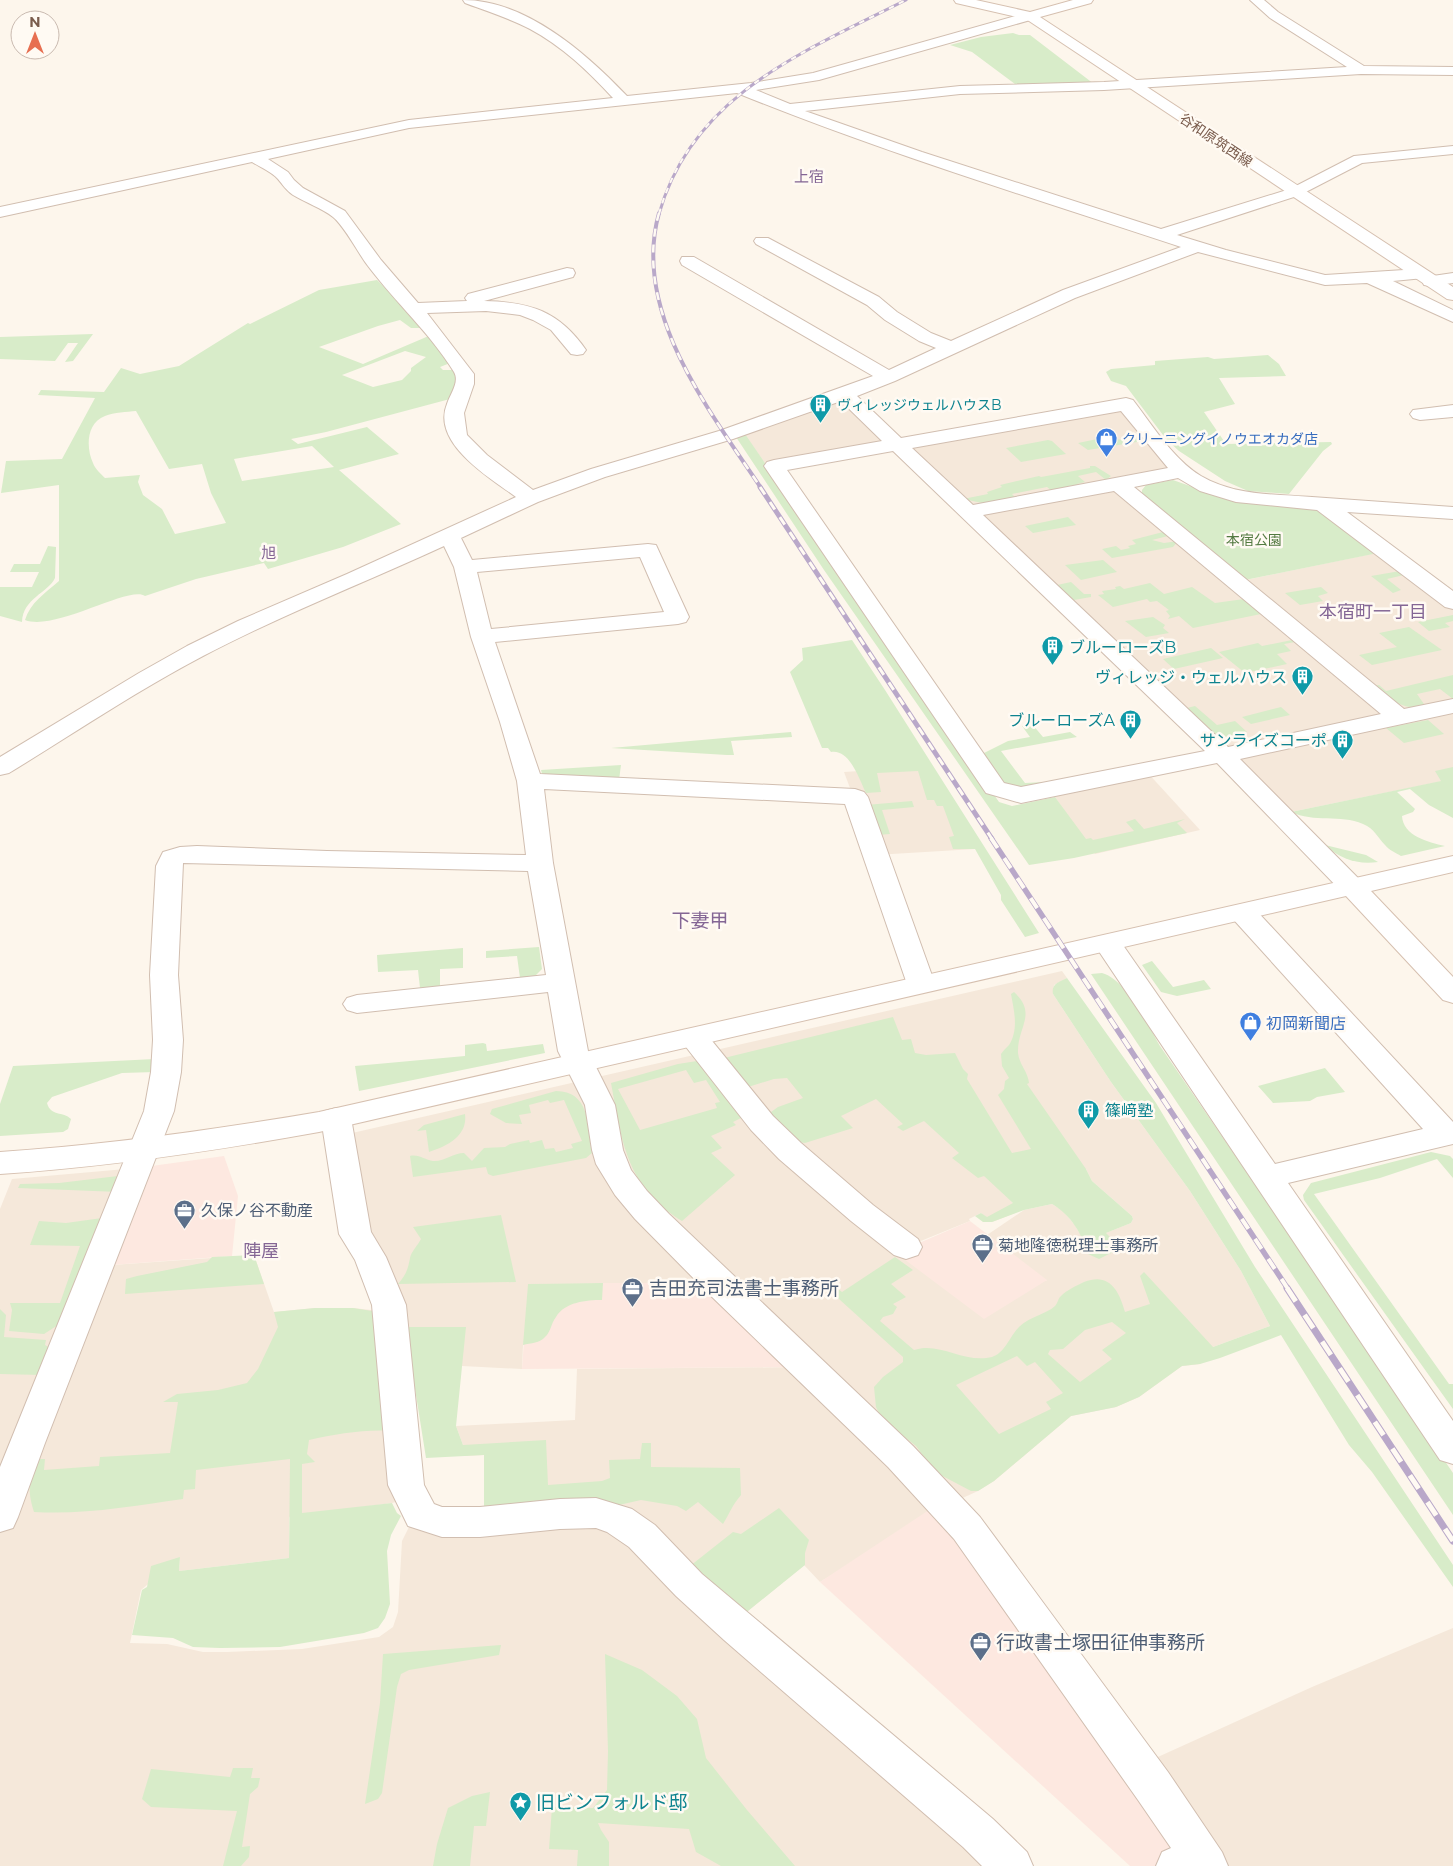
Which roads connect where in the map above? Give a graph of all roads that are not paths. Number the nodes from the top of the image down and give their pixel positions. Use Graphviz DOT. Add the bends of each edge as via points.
graph roads {
  1 [pos="469,0"];
  2 [pos="960,0"];
  3 [pos="1087,0"];
  4 [pos="1256,0"];
  5 [pos="1030,16"];
  6 [pos="1361,70"];
  7 [pos="1453,71"];
  8 [pos="770,84"];
  9 [pos="1131,84"];
  10 [pos="736,88"];
  11 [pos="758,96"];
  12 [pos="623,100"];
  13 [pos="787,108"];
  14 [pos="1453,150"];
  15 [pos="256,158"];
  16 [pos="1295,192"];
  17 [pos="0,212"];
  18 [pos="1159,235"];
  19 [pos="762,241"];
  20 [pos="1196,247"];
  21 [pos="688,261"];
  22 [pos="567,273"];
  23 [pos="1425,277"];
  24 [pos="1453,278"];
  25 [pos="1367,279"];
  26 [pos="1453,295"];
  27 [pos="457,307"];
  28 [pos="413,308"];
  29 [pos="1453,317"];
  30 [pos="950,348"];
  31 [pos="576,350"];
  32 [pos="888,377"];
  33 [pos="844,394"];
  34 [pos="1453,411"];
  35 [pos="1420,414"];
  36 [pos="898,445"];
  37 [pos="1181,472"];
  38 [pos="1118,484"];
  39 [pos="530,498"];
  40 [pos="1323,504"];
  41 [pos="969,512"];
  42 [pos="1453,513"];
  43 [pos="450,536"];
  44 [pos="465,567"];
  45 [pos="1453,602"];
  46 [pos="482,637"];
  47 [pos="1453,706"];
  48 [pos="1399,717"];
  49 [pos="1223,755"];
  50 [pos="5,759"];
  51 [pos="530,782"];
  52 [pos="540,863"];
  53 [pos="1453,864"];
  54 [pos="1352,888"];
  55 [pos="1243,913"];
  56 [pos="1108,944"];
  57 [pos="562,982"];
  58 [pos="921,984"];
  59 [pos="1453,994"];
  60 [pos="357,1004"];
  61 [pos="694,1038"];
  62 [pos="577,1064"];
  63 [pos="336,1118"];
  64 [pos="1449,1134"];
  65 [pos="145,1150"];
  66 [pos="0,1163"];
  67 [pos="1267,1177"];
  68 [pos="906,1247"];
  69 [pos="1453,1450"];
  70 [pos="0,1517"];
  71 [pos="1195,1863"];
  72 [pos="1012,1866"];
  1 -- 12 [label="street" via="548,34 602,78"];
  2 -- 5 [label="street"];
  3 -- 5 [label="street"];
  4 -- 6 [label="street"];
  5 -- 8 [label="street" via="822,76"];
  5 -- 9 [label="street, 谷和原筑西線"];
  6 -- 7 [label="street"];
  6 -- 9 [label="street"];
  8 -- 10 [label="street"];
  8 -- 11 [label="street"];
  9 -- 13 [label="street" via="960,90"];
  9 -- 16 [label="street, 谷和原筑西線"];
  10 -- 11 [label="street"];
  10 -- 12 [label="street"];
  11 -- 13 [label="street"];
  12 -- 15 [label="street" via="409,124"];
  13 -- 18 [label="street"];
  14 -- 16 [label="street" via="1358,159"];
  15 -- 17 [label="street"];
  15 -- 28 [label="street" via="283,175 298,191 339,214 375,264"];
  16 -- 18 [label="street"];
  16 -- 23 [label="street, 谷和原筑西線"];
  18 -- 20 [label="street"];
  19 -- 30 [label="street" via="873,301 914,331"];
  20 -- 25 [label="street" via="1312,277"];
  20 -- 30 [label="street" via="1070,294"];
  21 -- 32 [label="street"];
  22 -- 27 [label="street" via="465,300"];
  23 -- 24 [label="street"];
  23 -- 25 [label="street"];
  23 -- 26 [label="street, 谷和原筑西線"];
  25 -- 29 [label="street" via="1386,284"];
  27 -- 28 [label="street"];
  27 -- 31 [label="street" via="505,307 528,311 555,324"];
  28 -- 39 [label="street" via="465,374 466,380 454,410 458,436 486,464"];
  30 -- 32 [label="street"];
  32 -- 33 [label="street"];
  33 -- 36 [label="street"];
  33 -- 39 [label="street"];
  34 -- 35 [label="street"];
  36 -- 37 [label="street" via="1126,404"];
  36 -- 41 [label="street"];
  36 -- 49 [label="street" via="774,466 995,788 1021,795"];
  37 -- 38 [label="street"];
  37 -- 40 [label="street" via="1214,490 1244,497"];
  38 -- 41 [label="street"];
  38 -- 48 [label="street"];
  39 -- 43 [label="street"];
  40 -- 42 [label="street"];
  40 -- 45 [label="street"];
  41 -- 49 [label="street"];
  43 -- 44 [label="street"];
  43 -- 50 [label="street" via="196,651"];
  44 -- 46 [label="street"];
  44 -- 46 [label="street" via="648,550 678,617"];
  46 -- 51 [label="street"];
  47 -- 48 [label="street"];
  48 -- 49 [label="street"];
  49 -- 54 [label="street"];
  51 -- 52 [label="street"];
  51 -- 58 [label="street" via="855,797"];
  52 -- 57 [label="street"];
  52 -- 65 [label="street" via="197,854 172,858 164,975 168,1040 166,1072 159,1111"];
  53 -- 54 [label="street"];
  54 -- 55 [label="street"];
  54 -- 59 [label="street"];
  55 -- 56 [label="street"];
  55 -- 64 [label="street"];
  56 -- 58 [label="street"];
  56 -- 67 [label="street"];
  57 -- 60 [label="street"];
  57 -- 62 [label="street"];
  58 -- 61 [label="street"];
  61 -- 62 [label="street"];
  61 -- 68 [label="street" via="762,1123 790,1151"];
  62 -- 63 [label="street"];
  62 -- 71 [label="street" via="600,1105 612,1164 625,1185 717,1283 816,1375 947,1505 978,1543 1153,1786"];
  63 -- 65 [label="street"];
  63 -- 72 [label="street" via="355,1234 370,1257 389,1305 406,1486 421,1515 442,1522 596,1513 619,1520 642,1536 689,1585 978,1833"];
  64 -- 67 [label="street"];
  65 -- 66 [label="street"];
  65 -- 70 [label="street"];
  67 -- 69 [label="street"];
}
